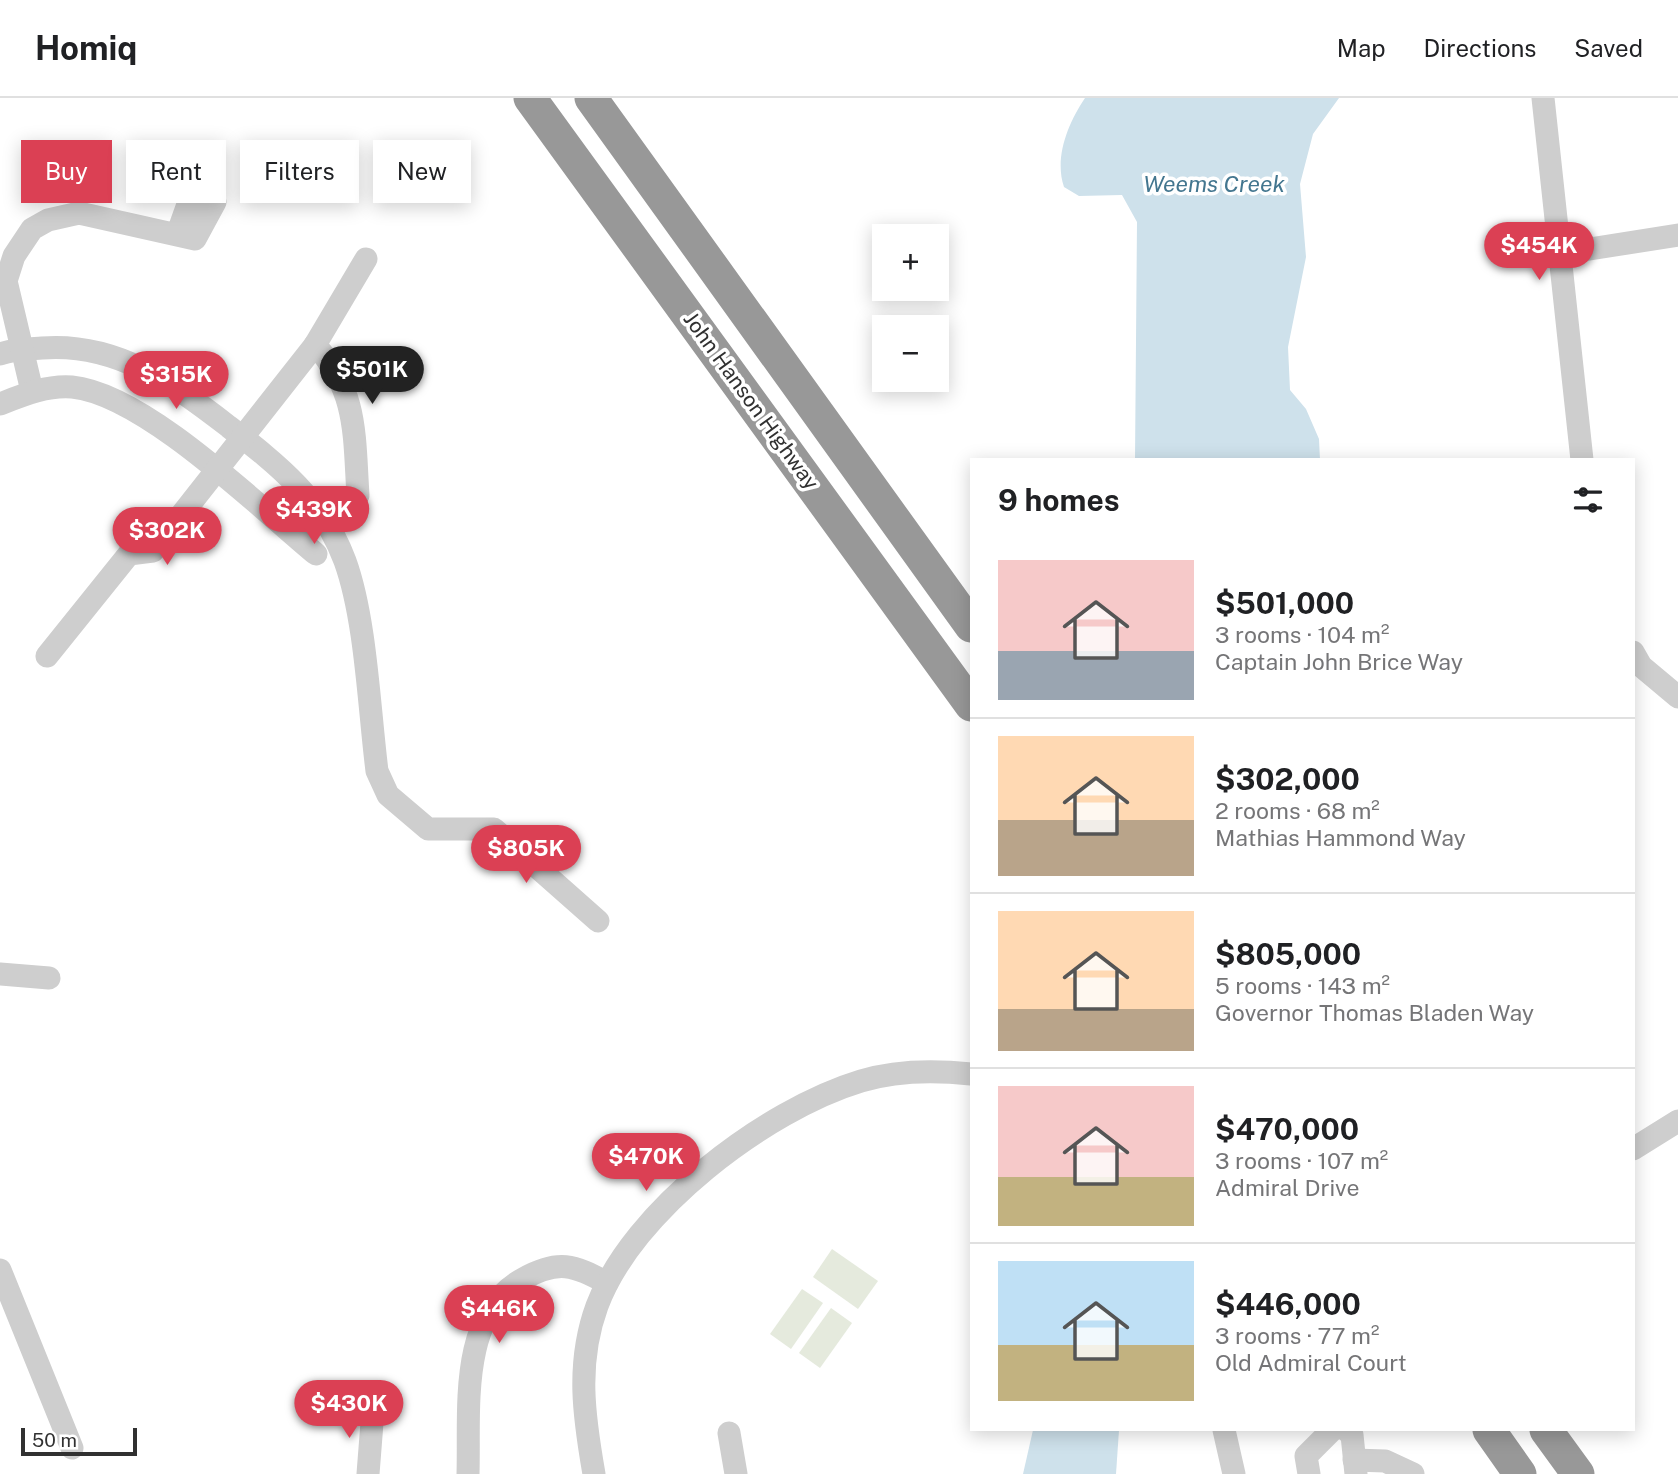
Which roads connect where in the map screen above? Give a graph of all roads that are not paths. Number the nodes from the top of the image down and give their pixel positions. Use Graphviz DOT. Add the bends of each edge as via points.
graph roads {
  1 [pos="530,98"];
  2 [pos="591,98"];
  3 [pos="1543,98"];
  4 [pos="177,235"];
  5 [pos="1678,235"];
  6 [pos="1558,254"];
  7 [pos="366,258"];
  8 [pos="7,318"];
  9 [pos="315,345"];
  10 [pos="11,352"];
  11 [pos="32,391"];
  12 [pos="0,404"];
  13 [pos="242,437"];
  14 [pos="1582,458"];
  15 [pos="218,472"];
  16 [pos="358,495"];
  17 [pos="316,554"];
  18 [pos="970,625"];
  19 [pos="47,656"];
  20 [pos="1635,656"];
  21 [pos="1678,697"];
  22 [pos="970,704"];
  23 [pos="598,921"];
  24 [pos="0,974"];
  25 [pos="49,978"];
  26 [pos="970,1074"];
  27 [pos="1678,1121"];
  28 [pos="1635,1148"];
  29 [pos="0,1270"];
  30 [pos="607,1283"];
  31 [pos="373,1410"];
  32 [pos="1224,1431"];
  33 [pos="1331,1431"];
  34 [pos="1347,1431"];
  35 [pos="1490,1431"];
  36 [pos="1547,1431"];
  37 [pos="729,1433"];
  38 [pos="72,1448"];
  39 [pos="1355,1467"];
  40 [pos="368,1474"];
  41 [pos="468,1474"];
  42 [pos="594,1474"];
  43 [pos="736,1474"];
  44 [pos="1234,1474"];
  45 [pos="1308,1474"];
  46 [pos="1413,1474"];
  47 [pos="1520,1474"];
  48 [pos="1578,1474"];
  1 -- 22 [label="highway, John Hanson Highway"];
  2 -- 18 [label="highway"];
  3 -- 6 [label="street"];
  4 -- 8 [label="street" via="79,213 48,220 32,229 14,256 6,282"];
  5 -- 6 [label="street"];
  6 -- 14 [label="street"];
  7 -- 9 [label="street"];
  8 -- 10 [label="street"];
  9 -- 13 [label="street"];
  9 -- 16 [label="street" via="334,365 348,397"];
  10 -- 11 [label="street"];
  10 -- 13 [label="street" via="56,347 124,359 188,396"];
  11 -- 12 [label="street"];
  11 -- 15 [label="street" via="71,387 108,395 175,437"];
  13 -- 15 [label="street"];
  13 -- 23 [label="street" via="285,470 308,496 345,561 356,601 377,771 388,795 428,829 494,829"];
  15 -- 17 [label="street"];
  15 -- 19 [label="street" via="153,551 130,554"];
  20 -- 21 [label="street"];
  24 -- 25 [label="street"];
  26 -- 30 [label="street" via="926,1071 884,1076 841,1088 789,1114 682,1188 647,1223"];
  27 -- 28 [label="street"];
  29 -- 38 [label="street"];
  30 -- 41 [label="street" via="575,1266 545,1267 505,1289 479,1331 470,1378"];
  30 -- 42 [label="street" via="590,1332 582,1380"];
  31 -- 40 [label="street"];
  32 -- 44 [label="street"];
  33 -- 45 [label="street" via="1306,1456"];
  34 -- 39 [label="street" via="1352,1435"];
  35 -- 47 [label="highway"];
  36 -- 48 [label="highway"];
  37 -- 43 [label="street"];
  39 -- 46 [label="street" via="1385,1461"];
}
